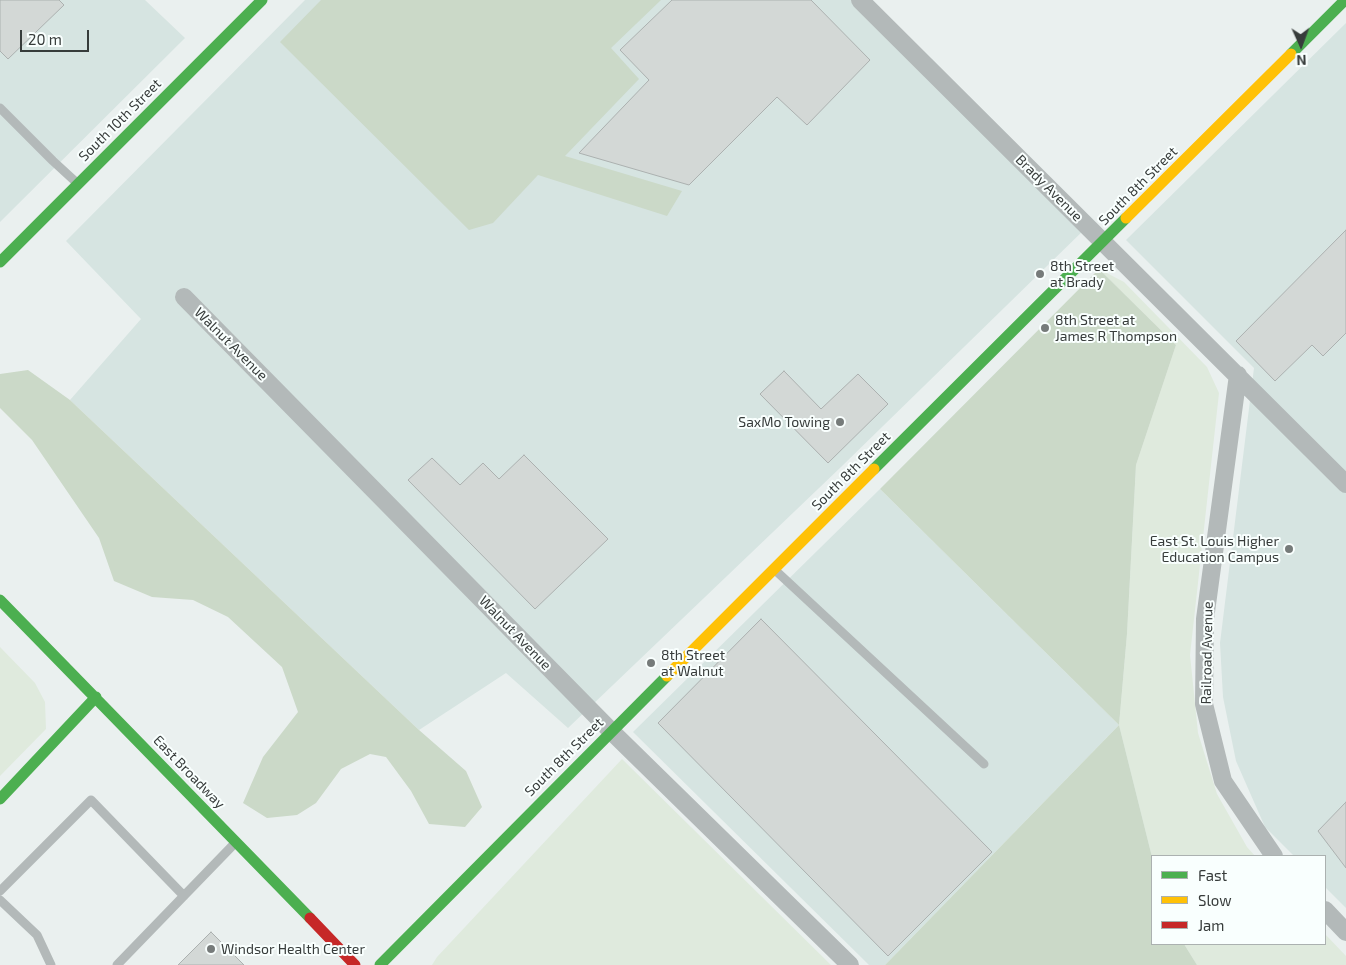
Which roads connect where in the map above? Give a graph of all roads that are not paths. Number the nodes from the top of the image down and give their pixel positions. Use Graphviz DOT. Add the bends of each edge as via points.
graph roads {
  1 [pos="262,0"];
  2 [pos="860,0"];
  3 [pos="1345,0"];
  4 [pos="0,108"];
  5 [pos="77,183"];
  6 [pos="1103,242"];
  7 [pos="0,262"];
  8 [pos="184,297"];
  9 [pos="1238,375"];
  10 [pos="1346,484"];
  11 [pos="774,569"];
  12 [pos="0,600"];
  13 [pos="96,697"];
  14 [pos="611,731"];
  15 [pos="984,764"];
  16 [pos="0,799"];
  17 [pos="236,842"];
  18 [pos="1273,855"];
  19 [pos="0,891"];
  20 [pos="184,896"];
  21 [pos="0,900"];
  22 [pos="1326,911"];
  23 [pos="1346,932"];
  24 [pos="51,965"];
  25 [pos="117,965"];
  26 [pos="355,965"];
  27 [pos="380,965"];
  28 [pos="850,965"];
  1 -- 5 [label="main road, South 10th Street"];
  2 -- 6 [label="street, Brady Avenue"];
  3 -- 6 [label="main road, South 8th Street"];
  4 -- 5 [label="lane"];
  5 -- 7 [label="main road, South 10th Street"];
  6 -- 9 [label="street, Brady Avenue"];
  6 -- 11 [label="main road, South 8th Street"];
  8 -- 14 [label="street, Walnut Avenue"];
  9 -- 10 [label="street, Brady Avenue"];
  9 -- 18 [label="street, Railroad Avenue" via="1205,620 1204,704 1223,781"];
  11 -- 14 [label="main road, South 8th Street"];
  11 -- 15 [label="lane"];
  12 -- 13 [label="main road, East Broadway"];
  13 -- 16 [label="main road"];
  13 -- 17 [label="main road, East Broadway"];
  14 -- 27 [label="main road, South 8th Street"];
  14 -- 28 [label="street, Walnut Avenue"];
  17 -- 20 [label="lane"];
  17 -- 26 [label="main road, East Broadway"];
  19 -- 20 [label="lane" via="91,800"];
  20 -- 25 [label="lane"];
  21 -- 24 [label="lane" via="37,935"];
  22 -- 23 [label="street"];
}
